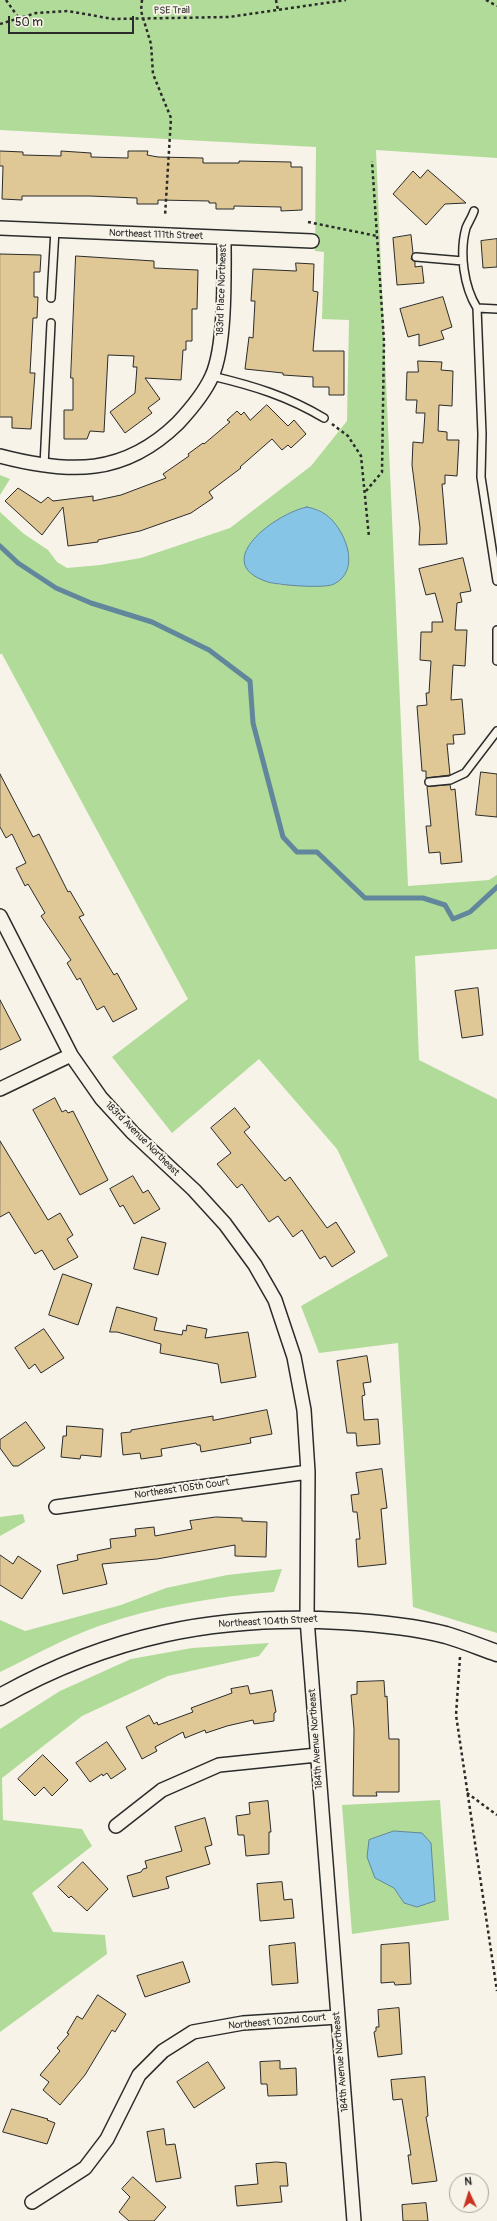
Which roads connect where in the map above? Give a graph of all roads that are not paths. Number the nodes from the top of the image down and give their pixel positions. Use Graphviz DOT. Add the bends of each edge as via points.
graph roads {
  1 [pos="474,211"];
  2 [pos="0,228"];
  3 [pos="55,230"];
  4 [pos="224,238"];
  5 [pos="312,241"];
  6 [pos="416,257"];
  7 [pos="463,261"];
  8 [pos="52,298"];
  9 [pos="477,308"];
  10 [pos="497,309"];
  11 [pos="51,323"];
  12 [pos="212,376"];
  13 [pos="324,418"];
  14 [pos="0,456"];
  15 [pos="44,466"];
  16 [pos="497,581"];
  17 [pos="497,630"];
  18 [pos="497,662"];
  19 [pos="497,731"];
  20 [pos="429,782"];
  21 [pos="0,916"];
  22 [pos="71,1055"];
  23 [pos="0,1089"];
  24 [pos="255,1265"];
  25 [pos="308,1472"];
  26 [pos="56,1507"];
  27 [pos="307,1619"];
  28 [pos="497,1654"];
  29 [pos="0,1697"];
  30 [pos="317,1755"];
  31 [pos="116,1826"];
  32 [pos="338,2017"];
  33 [pos="32,2202"];
  34 [pos="354,2221"];
  1 -- 7 [label="lane" via="466,229"];
  2 -- 3 [label="street, Northeast 111th Street"];
  3 -- 4 [label="street, Northeast 111th Street"];
  3 -- 8 [label="lane"];
  4 -- 5 [label="street, Northeast 111th Street"];
  4 -- 12 [label="street, 183rd Place Northeast" via="222,316"];
  6 -- 7 [label="lane"];
  7 -- 9 [label="lane" via="469,296"];
  9 -- 10 [label="lane"];
  9 -- 16 [label="lane" via="482,434 481,477"];
  11 -- 15 [label="lane"];
  12 -- 13 [label="lane" via="271,392 301,404"];
  12 -- 15 [label="street, 183rd Place Northeast" via="190,410 150,447 102,466"];
  14 -- 15 [label="street, 183rd Place Northeast"];
  17 -- 18 [label="lane"];
  19 -- 20 [label="lane" via="465,773 450,780"];
  21 -- 22 [label="street, 183rd Avenue Northeast"];
  22 -- 23 [label="street"];
  22 -- 24 [label="street, 183rd Avenue Northeast" via="101,1098 133,1133 194,1190 225,1224"];
  24 -- 25 [label="street, 184th Avenue Northeast" via="274,1300 294,1357 304,1410"];
  25 -- 26 [label="street, Northeast 105th Court"];
  25 -- 27 [label="street, 184th Avenue Northeast"];
  27 -- 28 [label="street, Northeast 104th Street" via="386,1623 446,1635"];
  27 -- 29 [label="street, Northeast 104th Street" via="228,1622 156,1634 110,1647 70,1663"];
  27 -- 30 [label="street, 184th Avenue Northeast"];
  30 -- 31 [label="street" via="219,1765 162,1790"];
  30 -- 32 [label="street, 184th Avenue Northeast"];
  32 -- 33 [label="street, Northeast 102nd Court" via="242,2023 193,2032 163,2051 139,2075 107,2139 85,2168"];
  32 -- 34 [label="street, 184th Avenue Northeast"];
}
